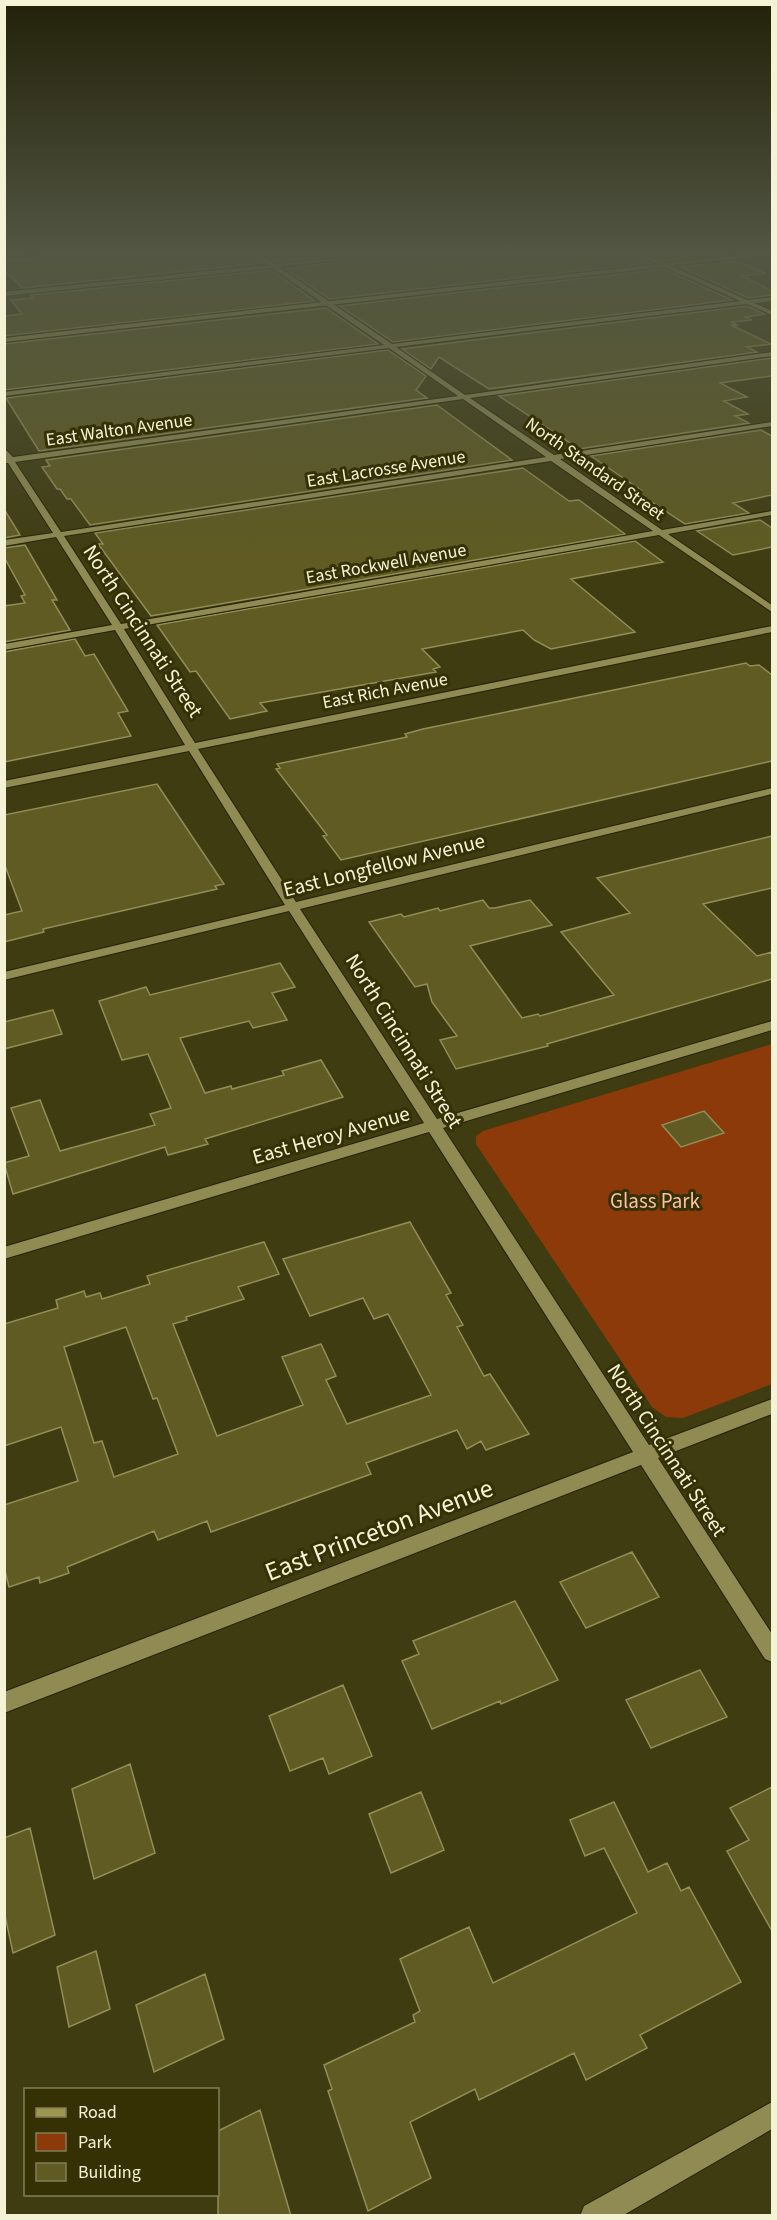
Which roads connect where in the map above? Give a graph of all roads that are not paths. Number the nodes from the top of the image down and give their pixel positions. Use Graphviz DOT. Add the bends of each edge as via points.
graph roads {
  1 [pos="314,355"];
  2 [pos="404,355"];
  3 [pos="768,355"];
  4 [pos="4,394"];
  5 [pos="465,397"];
  6 [pos="772,424"];
  7 [pos="4,450"];
  8 [pos="554,458"];
  9 [pos="8,460"];
  10 [pos="772,513"];
  11 [pos="661,533"];
  12 [pos="57,535"];
  13 [pos="4,543"];
  14 [pos="772,609"];
  15 [pos="118,627"];
  16 [pos="772,629"];
  17 [pos="4,647"];
  18 [pos="193,747"];
  19 [pos="4,785"];
  20 [pos="772,790"];
  21 [pos="294,907"];
  22 [pos="4,976"];
  23 [pos="772,1025"];
  24 [pos="434,1127"];
  25 [pos="4,1253"];
  26 [pos="772,1406"];
  27 [pos="646,1455"];
  28 [pos="772,1652"];
  29 [pos="4,1703"];
  30 [pos="772,2115"];
  31 [pos="594,2216"];
  1 -- 4 [label="street"];
  2 -- 5 [label="street, North Standard Street"];
  3 -- 5 [label="street, East Walton Avenue"];
  5 -- 8 [label="street, North Standard Street"];
  5 -- 9 [label="street, East Walton Avenue"];
  6 -- 8 [label="street, East Lacrosse Avenue"];
  7 -- 9 [label="street, North Cincinnati Street"];
  8 -- 11 [label="street, North Standard Street"];
  8 -- 12 [label="street, East Lacrosse Avenue"];
  9 -- 12 [label="street, North Cincinnati Street"];
  10 -- 11 [label="street, East Rockwell Avenue"];
  11 -- 14 [label="street, North Standard Street"];
  11 -- 15 [label="street, East Rockwell Avenue"];
  12 -- 13 [label="street, East Lacrosse Avenue"];
  12 -- 15 [label="street, North Cincinnati Street"];
  15 -- 17 [label="street, East Rockwell Avenue"];
  15 -- 18 [label="street, North Cincinnati Street"];
  16 -- 18 [label="street, East Rich Avenue"];
  18 -- 19 [label="street, East Rich Avenue"];
  18 -- 21 [label="street, North Cincinnati Street"];
  20 -- 21 [label="street, East Longfellow Avenue"];
  21 -- 22 [label="street, East Longfellow Avenue"];
  21 -- 24 [label="street, North Cincinnati Street"];
  23 -- 24 [label="street, East Heroy Avenue"];
  24 -- 25 [label="street, East Heroy Avenue"];
  24 -- 27 [label="street, North Cincinnati Street"];
  26 -- 27 [label="street, East Princeton Avenue"];
  27 -- 28 [label="street, North Cincinnati Street"];
  27 -- 29 [label="street, East Princeton Avenue"];
  30 -- 31 [label="street"];
}
